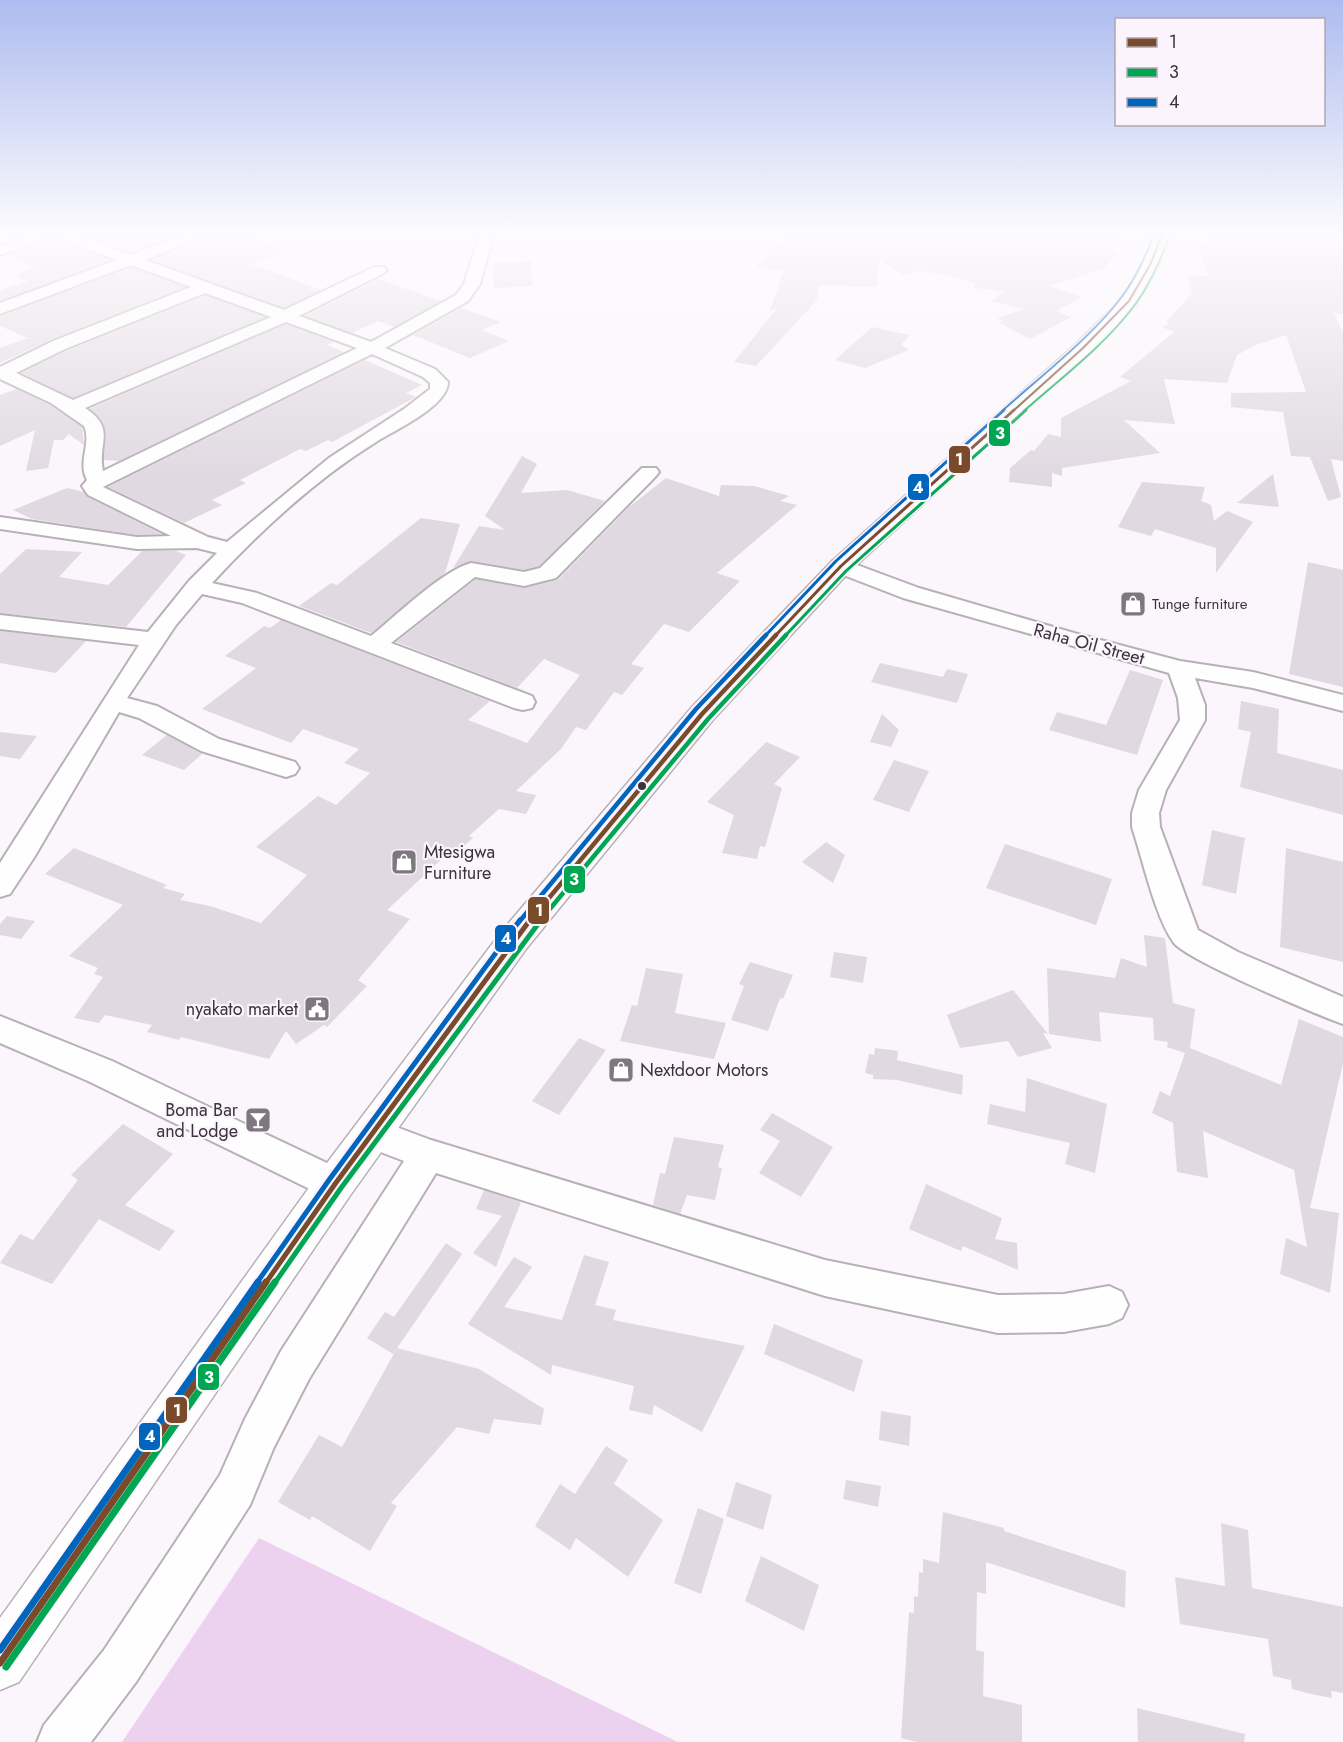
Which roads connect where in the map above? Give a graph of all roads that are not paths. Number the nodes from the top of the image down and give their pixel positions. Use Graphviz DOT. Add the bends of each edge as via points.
graph roads {
  1 [pos="137,314"];
  2 [pos="276,314"];
  3 [pos="289,314"];
  4 [pos="435,314"];
  5 [pos="1116,314"];
  6 [pos="284,317"];
  7 [pos="372,348"];
  8 [pos="71,406"];
  9 [pos="649,472"];
  10 [pos="97,481"];
  11 [pos="0,523"];
  12 [pos="200,542"];
  13 [pos="232,550"];
  14 [pos="841,566"];
  15 [pos="197,586"];
  16 [pos="0,622"];
  17 [pos="152,639"];
  18 [pos="373,646"];
  19 [pos="1179,668"];
  20 [pos="114,702"];
  21 [pos="524,702"];
  22 [pos="1343,703"];
  23 [pos="286,768"];
  24 [pos="0,886"];
  25 [pos="1343,1011"];
  26 [pos="0,1029"];
  27 [pos="372,1133"];
  28 [pos="428,1155"];
  29 [pos="335,1184"];
  30 [pos="1109,1305"];
  31 [pos="0,1663"];
  32 [pos="61,1742"];
  1 -- 8 [label="street" via="6,371 6,375"];
  2 -- 6 [label="street"];
  3 -- 6 [label="street"];
  4 -- 7 [label="street"];
  5 -- 14 [label="highway"];
  6 -- 7 [label="street"];
  6 -- 8 [label="street"];
  7 -- 10 [label="street"];
  7 -- 13 [label="street" via="429,373 439,382 439,390 304,485"];
  8 -- 10 [label="street" via="91,421 96,430 90,464"];
  9 -- 18 [label="street" via="548,573 524,579 471,570"];
  10 -- 12 [label="street" via="92,486 95,491"];
  11 -- 12 [label="street" via="137,543"];
  12 -- 13 [label="street"];
  13 -- 15 [label="street"];
  14 -- 19 [label="street, Raha Oil Street" via="911,593"];
  14 -- 27 [label="highway" via="702,714 514,940"];
  15 -- 17 [label="street"];
  15 -- 18 [label="street" via="249,598"];
  16 -- 17 [label="street"];
  17 -- 20 [label="street"];
  18 -- 21 [label="street"];
  19 -- 22 [label="street, Raha Oil Street" via="1253,680"];
  19 -- 25 [label="street" via="1191,698 1193,719 1180,748 1145,802 1144,814 1180,928 1187,938 1227,960"];
  20 -- 23 [label="street" via="148,712 210,744"];
  20 -- 24 [label="street" via="30,844"];
  26 -- 29 [label="street" via="100,1071"];
  27 -- 28 [label="street"];
  27 -- 29 [label="highway"];
  28 -- 30 [label="street" via="836,1281 998,1314 1064,1313"];
  28 -- 32 [label="street" via="295,1365 259,1433 235,1490 120,1666"];
  29 -- 31 [label="highway"];
}
